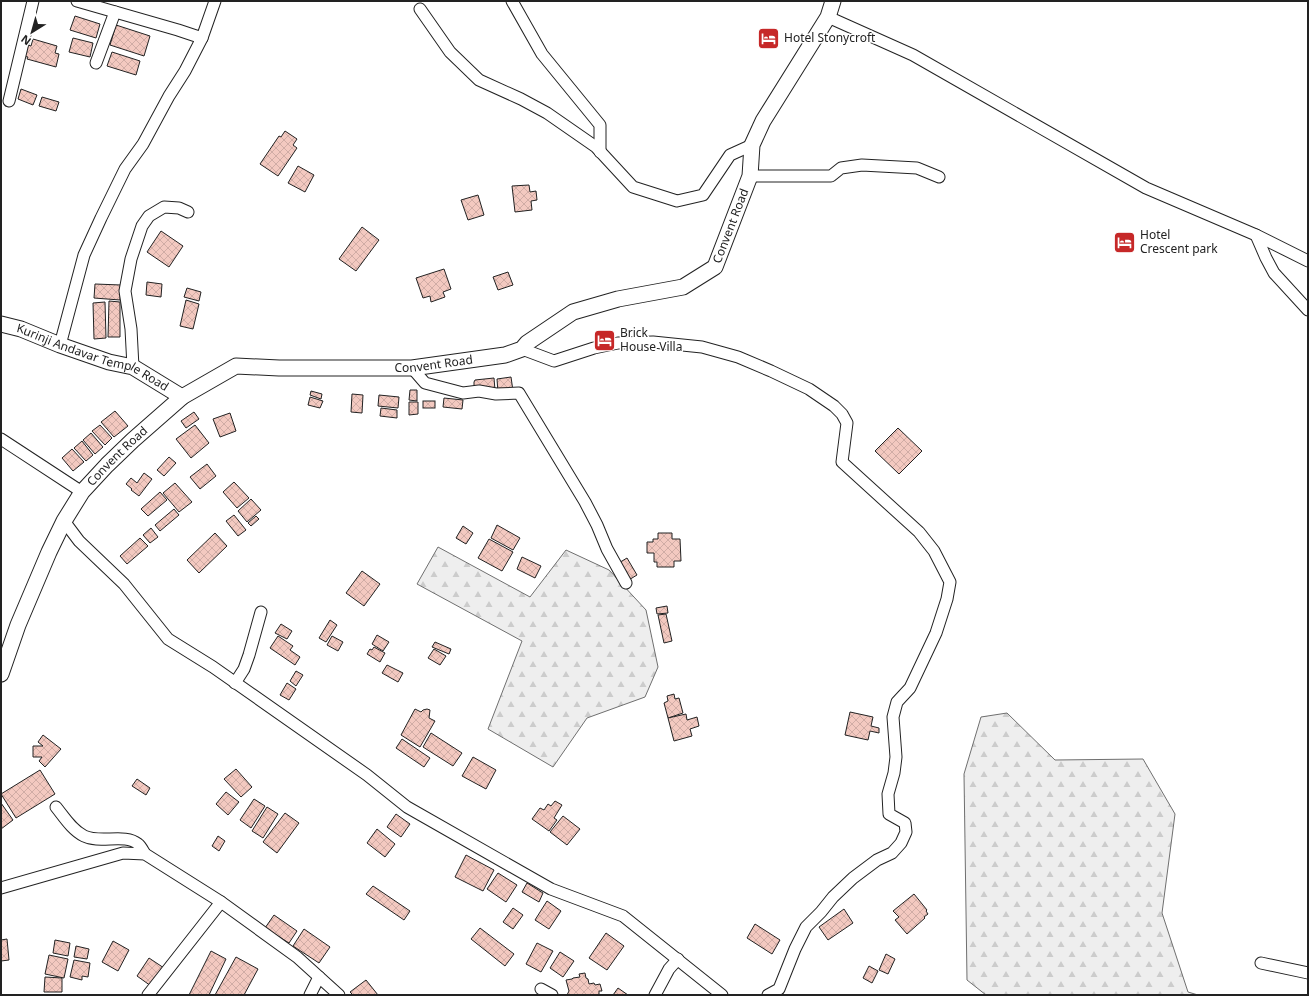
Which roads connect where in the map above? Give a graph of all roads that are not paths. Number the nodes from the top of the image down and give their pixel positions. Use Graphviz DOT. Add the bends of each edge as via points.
graph roads {
  1 [pos="34,1"];
  2 [pos="77,1"];
  3 [pos="215,1"];
  4 [pos="512,1"];
  5 [pos="833,1"];
  6 [pos="420,9"];
  7 [pos="115,12"];
  8 [pos="828,17"];
  9 [pos="202,38"];
  10 [pos="96,63"];
  11 [pos="9,101"];
  12 [pos="752,145"];
  13 [pos="600,152"];
  14 [pos="750,176"];
  15 [pos="939,177"];
  16 [pos="188,212"];
  17 [pos="1256,235"];
  18 [pos="1308,261"];
  19 [pos="1308,310"];
  20 [pos="1,324"];
  21 [pos="60,345"];
  22 [pos="522,349"];
  23 [pos="133,368"];
  24 [pos="412,368"];
  25 [pos="182,397"];
  26 [pos="1,440"];
  27 [pos="82,492"];
  28 [pos="64,521"];
  29 [pos="626,583"];
  30 [pos="260,612"];
  31 [pos="1,674"];
  32 [pos="235,683"];
  33 [pos="56,807"];
  34 [pos="145,854"];
  35 [pos="1,888"];
  36 [pos="221,902"];
  37 [pos="678,959"];
  38 [pos="1261,963"];
  39 [pos="1308,972"];
  40 [pos="319,977"];
  41 [pos="542,989"];
  42 [pos="724,994"];
  43 [pos="148,995"];
  44 [pos="310,995"];
  45 [pos="339,995"];
  46 [pos="552,995"];
  47 [pos="654,995"];
  48 [pos="768,995"];
  1 -- 11 [label="street"];
  2 -- 7 [label="street"];
  3 -- 9 [label="street"];
  4 -- 13 [label="street" via="542,54 600,125"];
  5 -- 8 [label="main road, Convent Road"];
  6 -- 13 [label="street" via="450,52 479,80 547,113"];
  7 -- 9 [label="street"];
  7 -- 10 [label="street"];
  8 -- 12 [label="main road, Convent Road" via="763,121"];
  8 -- 17 [label="street" via="913,55 1146,188"];
  9 -- 21 [label="street" via="143,144 125,169 101,218 84,255"];
  12 -- 13 [label="street" via="730,155 703,195 677,201 633,187"];
  12 -- 14 [label="main road, Convent Road"];
  14 -- 15 [label="street" via="830,176 841,168 862,165 917,168"];
  14 -- 22 [label="main road, Convent Road" via="715,267 683,287 618,299 573,312"];
  16 -- 23 [label="street" via="164,206 149,216 142,226 125,291 131,329"];
  17 -- 18 [label="street"];
  17 -- 19 [label="street" via="1274,273"];
  20 -- 21 [label="main road, Kurinji Andavar Temple Road" via="22,329"];
  21 -- 23 [label="main road, Kurinji Andavar Temple Road"];
  22 -- 24 [label="main road, Convent Road" via="505,355"];
  22 -- 48 [label="street" via="554,361 618,343 653,342 702,347 738,357 809,389 834,406 847,423 842,462 918,532 934,551 950,582 936,633 910,688 897,702 893,717 896,757 888,794 889,814 904,823 906,832 892,854 877,860 853,878 806,927 779,988"];
  23 -- 25 [label="main road, Kurinji Andavar Temple Road"];
  24 -- 25 [label="main road, Convent Road" via="236,366"];
  24 -- 29 [label="street" via="425,383 463,393 519,393 585,502"];
  25 -- 27 [label="main road, Convent Road" via="133,440"];
  26 -- 27 [label="street"];
  27 -- 28 [label="main road, Convent Road"];
  28 -- 31 [label="main road, Convent Road" via="18,625"];
  28 -- 32 [label="street" via="79,540 124,584 168,639"];
  30 -- 32 [label="street" via="249,655"];
  32 -- 37 [label="street" via="367,775 407,807 551,889 623,916"];
  33 -- 34 [label="street" via="85,837 128,839 139,844"];
  34 -- 35 [label="street" via="123,853"];
  34 -- 36 [label="street"];
  36 -- 40 [label="street" via="297,957"];
  36 -- 43 [label="street"];
  37 -- 42 [label="street"];
  37 -- 47 [label="street"];
  38 -- 39 [label="street"];
  40 -- 44 [label="street"];
  40 -- 45 [label="street"];
  41 -- 46 [label="street"];
}
